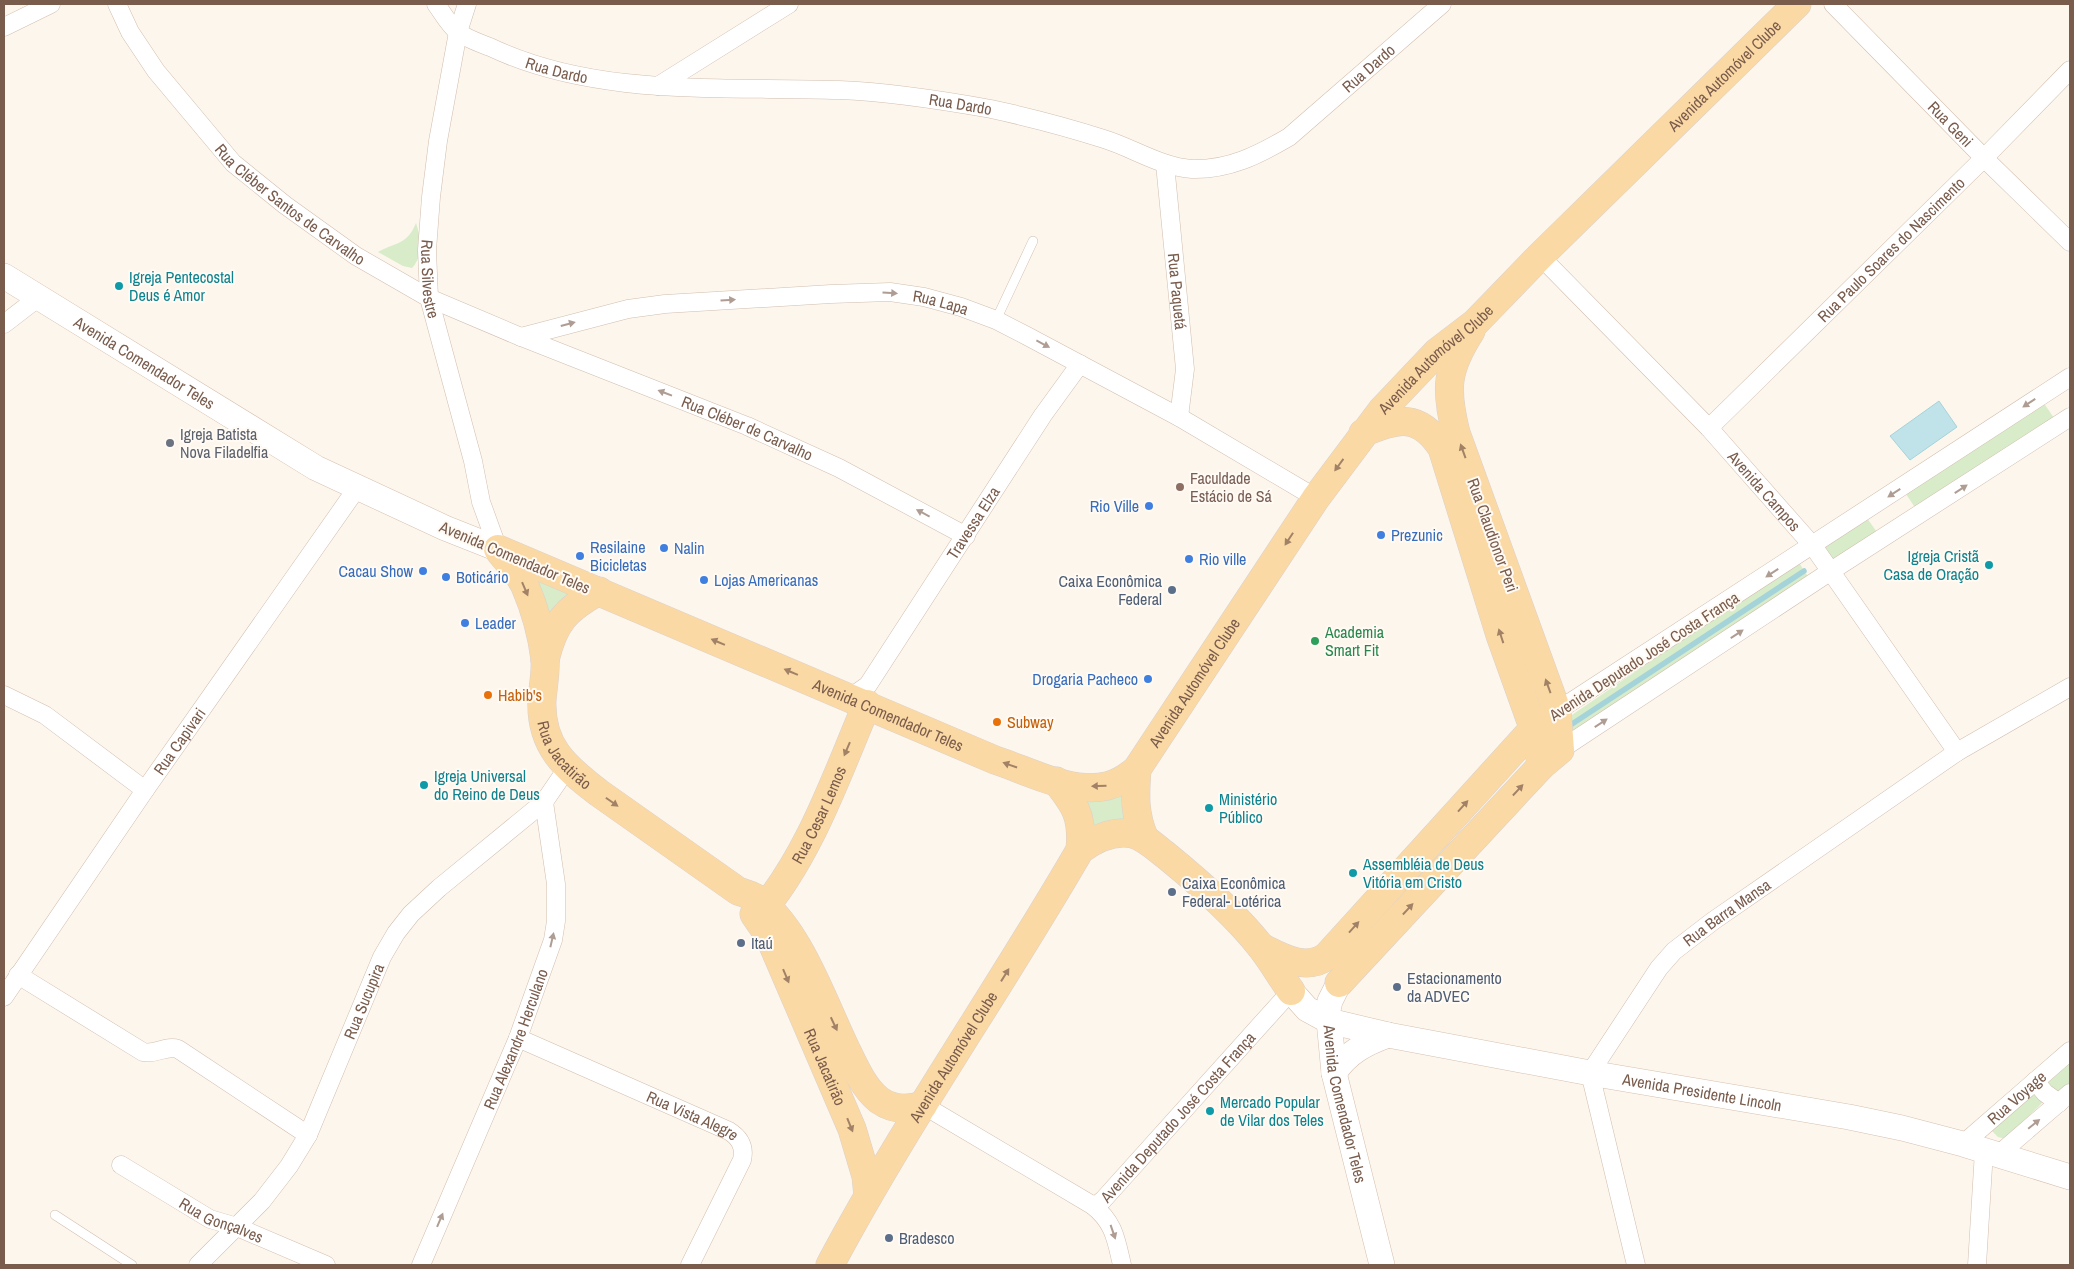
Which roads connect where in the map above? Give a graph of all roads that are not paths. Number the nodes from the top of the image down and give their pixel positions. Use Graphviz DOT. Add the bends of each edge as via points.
graph roads {
  1 [pos="51,4"];
  2 [pos="117,4"];
  3 [pos="436,4"];
  4 [pos="467,4"];
  5 [pos="790,4"];
  6 [pos="1442,4"];
  7 [pos="1797,4"];
  8 [pos="1833,4"];
  9 [pos="4,27"];
  10 [pos="458,32"];
  11 [pos="2070,70"];
  12 [pos="658,86"];
  13 [pos="1984,158"];
  14 [pos="1165,164"];
  15 [pos="1033,241"];
  16 [pos="2070,242"];
  17 [pos="1540,256"];
  18 [pos="4,276"];
  19 [pos="39,297"];
  20 [pos="429,298"];
  21 [pos="996,320"];
  22 [pos="1476,323"];
  23 [pos="4,324"];
  24 [pos="521,337"];
  25 [pos="1080,364"];
  26 [pos="2070,377"];
  27 [pos="1180,417"];
  28 [pos="2070,417"];
  29 [pos="1709,428"];
  30 [pos="1363,433"];
  31 [pos="357,488"];
  32 [pos="1316,498"];
  33 [pos="966,536"];
  34 [pos="1813,546"];
  35 [pos="498,549"];
  36 [pos="1831,571"];
  37 [pos="599,591"];
  38 [pos="545,660"];
  39 [pos="2070,687"];
  40 [pos="4,695"];
  41 [pos="862,695"];
  42 [pos="1557,711"];
  43 [pos="1534,728"];
  44 [pos="1957,752"];
  45 [pos="1551,758"];
  46 [pos="568,768"];
  47 [pos="1138,769"];
  48 [pos="1056,781"];
  49 [pos="145,790"];
  50 [pos="544,802"];
  51 [pos="1145,839"];
  52 [pos="1080,850"];
  53 [pos="753,904"];
  54 [pos="1261,947"];
  55 [pos="18,976"];
  56 [pos="1339,984"];
  57 [pos="1291,991"];
  58 [pos="4,997"];
  59 [pos="1329,1021"];
  60 [pos="1388,1035"];
  61 [pos="518,1038"];
  62 [pos="2070,1051"];
  63 [pos="1334,1073"];
  64 [pos="1590,1073"];
  65 [pos="2035,1081"];
  66 [pos="865,1082"];
  67 [pos="2065,1098"];
  68 [pos="840,1101"];
  69 [pos="923,1105"];
  70 [pos="308,1135"];
  71 [pos="1982,1150"];
  72 [pos="121,1165"];
  73 [pos="2070,1177"];
  74 [pos="868,1196"];
  75 [pos="1092,1204"];
  76 [pos="55,1215"];
  77 [pos="237,1227"];
  78 [pos="837,1261"];
  79 [pos="132,1265"];
  80 [pos="198,1265"];
  81 [pos="326,1265"];
  82 [pos="421,1265"];
  83 [pos="690,1265"];
  84 [pos="1122,1265"];
  85 [pos="1382,1265"];
  86 [pos="1636,1265"];
  87 [pos="1977,1265"];
  1 -- 9 [label="street"];
  2 -- 20 [label="street, Rua Cléber Santos de Carvalho" via="130,32 156,71 233,162 285,206 356,256"];
  3 -- 10 [label="street, Rua Dardo"];
  4 -- 10 [label="street, Rua Silvestre"];
  5 -- 12 [label="street"];
  6 -- 14 [label="street, Rua Dardo" via="1289,137 1265,151 1241,162 1216,168"];
  7 -- 17 [label="main road, Avenida Automóvel Clube"];
  8 -- 13 [label="street, Rua Geni"];
  10 -- 12 [label="street, Rua Dardo" via="513,58 566,74"];
  10 -- 20 [label="street, Rua Silvestre" via="431,197 427,250"];
  11 -- 13 [label="street, Rua Paulo Soares do Nascimento"];
  12 -- 14 [label="street, Rua Dardo" via="842,90 926,99 1056,125 1104,139"];
  13 -- 16 [label="street, Rua Geni"];
  13 -- 29 [label="street, Rua Paulo Soares do Nascimento"];
  14 -- 27 [label="street, Rua Paquetá" via="1185,369"];
  15 -- 21 [label="lane"];
  17 -- 22 [label="main road, Avenida Automóvel Clube"];
  17 -- 29 [label="street, Avenida Campos"];
  18 -- 19 [label="main road, Avenida Comendador Teles"];
  19 -- 23 [label="street"];
  19 -- 31 [label="main road, Avenida Comendador Teles" via="252,430"];
  20 -- 24 [label="street, Rua Cléber Santos de Carvalho"];
  20 -- 35 [label="street, Rua Silvestre" via="481,502"];
  24 -- 21 [label="street, Rua Lapa, one-way" via="628,309 656,305 830,294 890,292 924,297"];
  21 -- 25 [label="street, Rua Lapa, one-way"];
  22 -- 30 [label="main road, Avenida Automóvel Clube" via="1437,352"];
  42 -- 22 [label="main road, Rua Claudionor Peri, one-way" via="1452,416 1450,374"];
  33 -- 24 [label="street, Rua Cléber de Carvalho, one-way" via="839,468 747,426"];
  25 -- 27 [label="street, Rua Lapa"];
  25 -- 33 [label="street, Travessa Elza"];
  26 -- 34 [label="street, Avenida Deputado José Costa França, one-way"];
  27 -- 32 [label="street, Rua Lapa"];
  36 -- 28 [label="street, Avenida Deputado José Costa França, one-way"];
  29 -- 34 [label="street, Avenida Campos"];
  30 -- 32 [label="main road, Avenida Automóvel Clube, one-way"];
  43 -- 30 [label="main road, Rua Claudionor Peri, one-way" via="1500,636 1442,448 1433,434 1411,422 1391,422"];
  31 -- 35 [label="main road, Avenida Comendador Teles"];
  31 -- 49 [label="street, Rua Capivari"];
  32 -- 47 [label="main road, Avenida Automóvel Clube, one-way"];
  33 -- 41 [label="street, Travessa Elza"];
  34 -- 36 [label="street, Avenida Campos"];
  34 -- 42 [label="street, Avenida Deputado José Costa França, one-way"];
  35 -- 37 [label="main road, Avenida Comendador Teles"];
  35 -- 38 [label="main road, Rua Jacatirão, one-way" via="524,584"];
  36 -- 44 [label="street, Avenida Campos"];
  45 -- 36 [label="street, Avenida Deputado José Costa França, one-way"];
  37 -- 38 [label="main road" via="569,610 551,639"];
  41 -- 37 [label="main road, Avenida Comendador Teles, one-way"];
  38 -- 46 [label="main road, Rua Jacatirão" via="544,723 552,748"];
  39 -- 44 [label="street, Rua Barra Mansa"];
  40 -- 49 [label="street" via="45,715"];
  48 -- 41 [label="main road, Avenida Comendador Teles, one-way" via="995,760"];
  41 -- 53 [label="main road, Rua Cesar Lemos" via="782,854"];
  42 -- 43 [label="main road, Avenida Deputado José Costa França"];
  42 -- 45 [label="main road, Rua Claudionor Peri"];
  43 -- 45 [label="main road, Rua Claudionor Peri" via="1538,741"];
  54 -- 43 [label="main road, Avenida Deputado José Costa França, one-way" via="1304,963 1327,956"];
  44 -- 64 [label="street, Rua Barra Mansa" via="1674,951 1644,988"];
  56 -- 45 [label="main road, Avenida Deputado José Costa França, one-way"];
  46 -- 50 [label="street, Rua Sucupira"];
  46 -- 53 [label="main road, Rua Jacatirão, one-way"];
  47 -- 48 [label="main road, Avenida Comendador Teles, one-way" via="1107,786"];
  47 -- 51 [label="main road" via="1136,814"];
  48 -- 52 [label="main road" via="1072,800 1080,818"];
  49 -- 55 [label="street, Rua Capivari"];
  61 -- 50 [label="street, Rua Alexandre Herculano, one-way" via="553,940 556,921 556,884"];
  50 -- 70 [label="street, Rua Sucupira" via="439,888 396,933 382,957"];
  51 -- 52 [label="main road, Avenida Comendador Teles" via="1134,834 1111,834"];
  51 -- 54 [label="main road, Avenida Comendador Teles" via="1208,891"];
  69 -- 52 [label="main road, Avenida Automóvel Clube, one-way" via="1038,924"];
  53 -- 66 [label="main road, Rua Jacatirão, one-way" via="788,932 802,954 851,1060"];
  53 -- 68 [label="main road, Rua Jacatirão, one-way"];
  54 -- 57 [label="main road, Avenida Comendador Teles"];
  55 -- 58 [label="street, Rua Capivari"];
  55 -- 70 [label="street" via="143,1052 178,1049"];
  56 -- 59 [label="main road, Avenida Deputado José Costa França" via="1330,1001"];
  57 -- 59 [label="main road, Avenida Comendador Teles" via="1307,1009"];
  57 -- 75 [label="street, Avenida Deputado José Costa França" via="1103,1200"];
  59 -- 60 [label="main road, Avenida Presidente Lincoln"];
  59 -- 63 [label="main road, Avenida Comendador Teles"];
  60 -- 63 [label="main road" via="1353,1052"];
  60 -- 64 [label="main road, Avenida Presidente Lincoln"];
  82 -- 61 [label="street, Rua Alexandre Herculano, one-way"];
  61 -- 83 [label="street, Rua Vista Alegre" via="729,1131 739,1139 743,1147 742,1160"];
  62 -- 65 [label="street, Rua Voyage"];
  63 -- 85 [label="main road, Avenida Comendador Teles"];
  64 -- 71 [label="main road, Avenida Presidente Lincoln" via="1849,1117"];
  64 -- 86 [label="street"];
  65 -- 67 [label="street" via="2045,1093"];
  65 -- 71 [label="street, Rua Voyage"];
  66 -- 68 [label="main road"];
  66 -- 69 [label="main road, Rua Jacatirão" via="878,1099 888,1105 907,1108"];
  71 -- 67 [label="street, Rua Voyage, one-way"];
  68 -- 74 [label="main road, Rua Jacatirão, one-way" via="861,1157"];
  69 -- 74 [label="main road, Avenida Automóvel Clube"];
  69 -- 75 [label="street, Avenida Deputado José Costa França"];
  70 -- 77 [label="street, Rua Sucupira" via="278,1182"];
  71 -- 73 [label="main road, Avenida Presidente Lincoln"];
  71 -- 87 [label="street"];
  72 -- 77 [label="street, Rua Gonçalves" via="198,1213"];
  74 -- 78 [label="main road, Avenida Automóvel Clube"];
  75 -- 84 [label="street, one-way" via="1111,1225"];
  76 -- 79 [label="lane"];
  77 -- 80 [label="street, Rua Sucupira"];
  77 -- 81 [label="street, Rua Gonçalves"];
}
